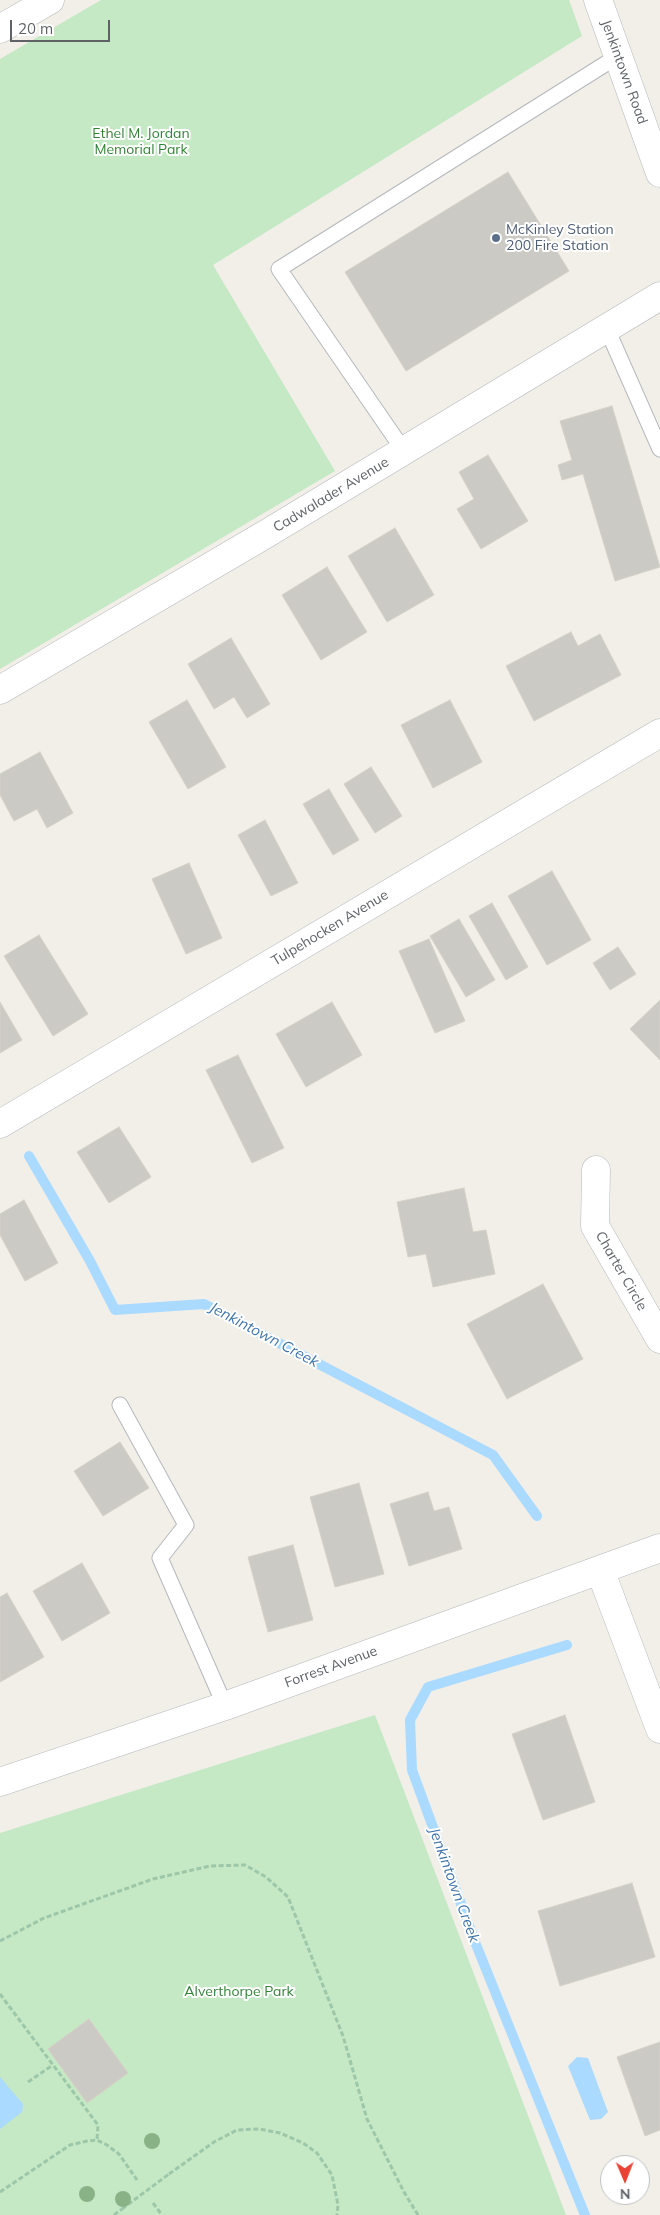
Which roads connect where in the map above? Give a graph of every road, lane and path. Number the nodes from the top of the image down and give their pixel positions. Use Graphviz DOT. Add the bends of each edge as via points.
graph roads {
  1 [pos="50,0"];
  2 [pos="598,0"];
  3 [pos="0,29"];
  4 [pos="618,56"];
  5 [pos="659,168"];
  6 [pos="660,296"];
  7 [pos="607,329"];
  8 [pos="660,449"];
  9 [pos="404,451"];
  10 [pos="0,690"];
  11 [pos="660,733"];
  12 [pos="0,1124"];
  13 [pos="596,1170"];
  14 [pos="660,1339"];
  15 [pos="120,1405"];
  16 [pos="660,1548"];
  17 [pos="600,1570"];
  18 [pos="225,1706"];
  19 [pos="660,1729"];
  20 [pos="0,1782"];
  21 [pos="0,1941"];
  22 [pos="0,1994"];
  23 [pos="53,2065"];
  24 [pos="28,2082"];
  25 [pos="97,2140"];
  26 [pos="137,2180"];
  27 [pos="0,2192"];
  28 [pos="153,2203"];
  29 [pos="114,2215"];
  30 [pos="162,2215"];
  31 [pos="337,2215"];
  32 [pos="418,2215"];
  1 -- 3 [label="street"];
  2 -- 4 [label="street, Jenkintown Road"];
  4 -- 5 [label="street, Jenkintown Road"];
  4 -- 9 [label="lane" via="279,269"];
  6 -- 7 [label="street, Cadwalader Avenue"];
  7 -- 8 [label="lane"];
  7 -- 9 [label="street, Cadwalader Avenue"];
  9 -- 10 [label="street, Cadwalader Avenue"];
  11 -- 12 [label="street, Tulpehocken Avenue"];
  13 -- 14 [label="street, Charter Circle" via="595,1226"];
  15 -- 18 [label="lane" via="186,1525 160,1558"];
  16 -- 17 [label="street, Forrest Avenue"];
  17 -- 18 [label="street, Forrest Avenue"];
  17 -- 19 [label="street"];
  18 -- 20 [label="street, Forrest Avenue"];
  21 -- 32 [label="path" via="44,1918 154,1878 210,1866 245,1865 266,1876 288,1897 343,2036 366,2119"];
  22 -- 23 [label="path"];
  23 -- 24 [label="path"];
  23 -- 25 [label="path" via="98,2125"];
  25 -- 26 [label="path" via="119,2154"];
  25 -- 27 [label="path" via="70,2145"];
  28 -- 30 [label="path"];
  29 -- 31 [label="path, bridge" via="214,2142 237,2130 259,2129 280,2133 304,2143 317,2153 332,2175"];
}
